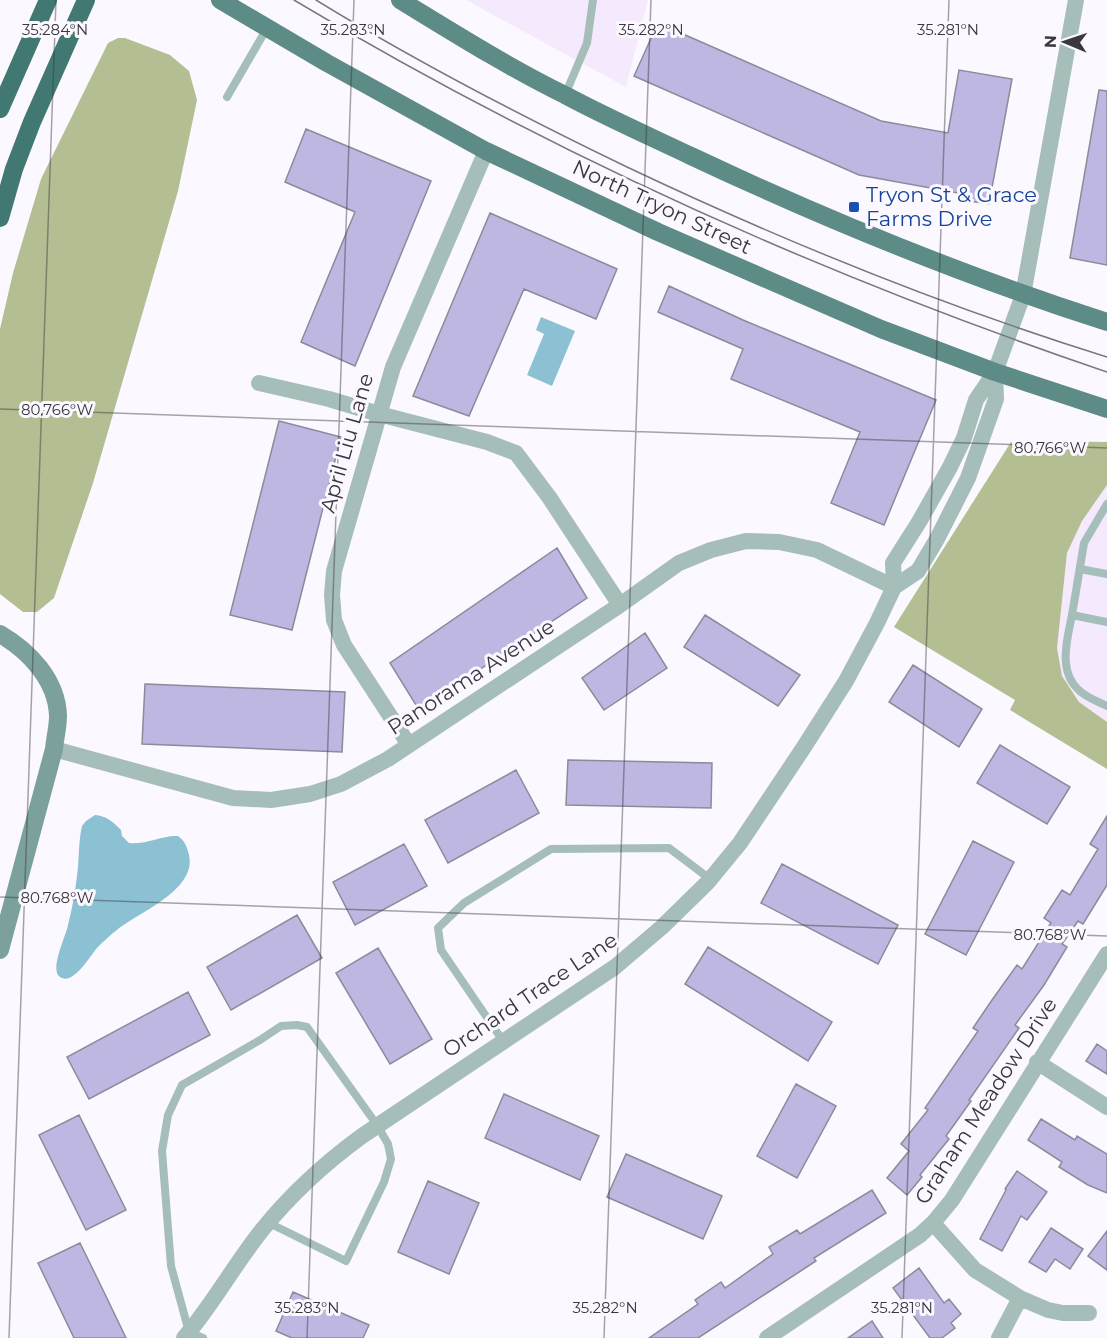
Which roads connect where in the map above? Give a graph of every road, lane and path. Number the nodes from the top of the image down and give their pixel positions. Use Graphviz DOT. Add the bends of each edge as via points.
graph roads {
  1 [pos="48,0"];
  2 [pos="86,0"];
  3 [pos="220,0"];
  4 [pos="400,0"];
  5 [pos="593,0"];
  6 [pos="1076,0"];
  7 [pos="267,28"];
  8 [pos="564,95"];
  9 [pos="227,97"];
  10 [pos="0,109"];
  11 [pos="486,151"];
  12 [pos="0,218"];
  13 [pos="1023,295"];
  14 [pos="1107,322"];
  15 [pos="995,372"];
  16 [pos="259,383"];
  17 [pos="1107,409"];
  18 [pos="379,414"];
  19 [pos="1107,504"];
  20 [pos="1080,569"];
  21 [pos="1107,574"];
  22 [pos="894,587"];
  23 [pos="620,605"];
  24 [pos="1072,615"];
  25 [pos="1107,622"];
  26 [pos="0,634"];
  27 [pos="1107,706"];
  28 [pos="409,745"];
  29 [pos="54,749"];
  30 [pos="711,879"];
  31 [pos="0,950"];
  32 [pos="1107,954"];
  33 [pos="503,1041"];
  34 [pos="1037,1062"];
  35 [pos="1107,1107"];
  36 [pos="377,1125"];
  37 [pos="268,1223"];
  38 [pos="933,1223"];
  39 [pos="1020,1298"];
  40 [pos="1089,1313"];
  41 [pos="192,1336"];
  42 [pos="767,1338"];
  43 [pos="999,1338"];
  1 -- 10 [label="highway"];
  2 -- 12 [label="highway" via="32,122"];
  3 -- 7 [label="main road, North Tryon Street"];
  4 -- 8 [label="main road"];
  5 -- 8 [label="lane" via="587,43"];
  6 -- 13 [label="street, Orchard Trace Lane"];
  7 -- 9 [label="lane"];
  7 -- 11 [label="main road, North Tryon Street"];
  8 -- 13 [label="main road" via="752,185 910,253"];
  11 -- 15 [label="main road, North Tryon Street" via="658,232 880,329"];
  11 -- 18 [label="street, April Liu Lane" via="393,367"];
  13 -- 14 [label="main road"];
  13 -- 15 [label="street, Orchard Trace Lane"];
  15 -- 17 [label="main road, North Tryon Street"];
  15 -- 22 [label="street, Orchard Trace Lane" via="976,400 950,467 893,562"];
  15 -- 22 [label="street, Orchard Trace Lane" via="996,399 968,478 918,571"];
  16 -- 18 [label="street"];
  18 -- 23 [label="street" via="516,453"];
  18 -- 28 [label="street, April Liu Lane" via="334,571 334,620 344,645"];
  19 -- 20 [label="lane" via="1084,543"];
  20 -- 21 [label="lane"];
  20 -- 24 [label="lane"];
  22 -- 23 [label="street, Panorama Avenue" via="817,550 779,542 746,541 679,563"];
  22 -- 30 [label="street, Orchard Trace Lane" via="846,681 750,829"];
  23 -- 28 [label="street, Panorama Avenue"];
  24 -- 25 [label="lane"];
  24 -- 27 [label="lane" via="1064,655 1068,676 1081,692"];
  26 -- 29 [label="street" via="21,647 45,675 55,696 58,716"];
  28 -- 29 [label="street, Panorama Avenue" via="341,784 271,800 233,798"];
  29 -- 31 [label="street"];
  30 -- 33 [label="street, Orchard Trace Lane" via="615,967"];
  30 -- 33 [label="lane" via="669,848 551,849 464,903 438,928 441,950"];
  32 -- 34 [label="street, Graham Meadow Drive"];
  33 -- 36 [label="street, Orchard Trace Lane"];
  34 -- 35 [label="street"];
  34 -- 38 [label="street, Graham Meadow Drive" via="952,1200"];
  36 -- 37 [label="street, Orchard Trace Lane" via="298,1190"];
  36 -- 37 [label="lane" via="391,1159 346,1262"];
  36 -- 41 [label="lane" via="307,1027 281,1026 182,1085 168,1115 162,1151 171,1266"];
  37 -- 41 [label="street, Orchard Trace Lane"];
  38 -- 39 [label="street" via="975,1270"];
  38 -- 42 [label="street, Graham Meadow Drive"];
  39 -- 40 [label="street" via="1048,1310"];
  39 -- 43 [label="street"];
}
